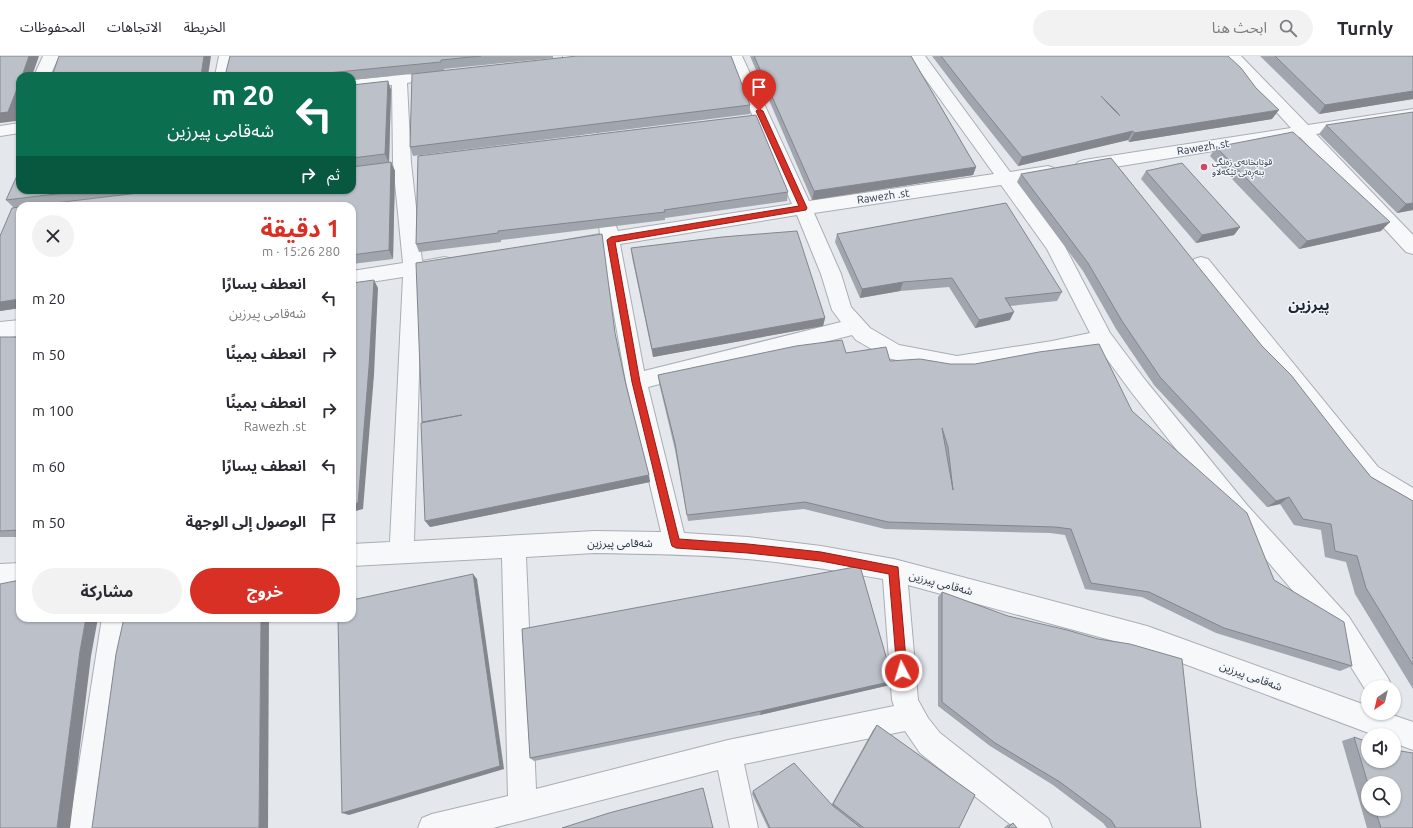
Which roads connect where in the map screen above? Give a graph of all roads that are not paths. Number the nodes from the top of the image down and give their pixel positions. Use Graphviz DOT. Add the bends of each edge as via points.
graph roads {
  1 [pos="51,56"];
  2 [pos="227,56"];
  3 [pos="398,56"];
  4 [pos="734,56"];
  5 [pos="917,56"];
  6 [pos="1233,56"];
  7 [pos="572,60"];
  8 [pos="44,72"];
  9 [pos="224,72"];
  10 [pos="430,76"];
  11 [pos="398,80"];
  12 [pos="356,85"];
  13 [pos="1413,114"];
  14 [pos="16,129"];
  15 [pos="0,131"];
  16 [pos="1303,131"];
  17 [pos="1006,178"];
  18 [pos="599,186"];
  19 [pos="803,208"];
  20 [pos="604,209"];
  21 [pos="611,240"];
  22 [pos="1413,246"];
  23 [pos="555,248"];
  24 [pos="460,262"];
  25 [pos="1201,264"];
  26 [pos="413,269"];
  27 [pos="356,277"];
  28 [pos="856,326"];
  29 [pos="16,328"];
  30 [pos="0,330"];
  31 [pos="1103,338"];
  32 [pos="636,382"];
  33 [pos="1413,499"];
  34 [pos="676,543"];
  35 [pos="514,546"];
  36 [pos="402,552"];
  37 [pos="356,556"];
  38 [pos="894,570"];
  39 [pos="16,574"];
  40 [pos="0,575"];
  41 [pos="114,622"];
  42 [pos="1375,680"];
  43 [pos="910,716"];
  44 [pos="1401,720"];
  45 [pos="1412,735"];
  46 [pos="728,754"];
  47 [pos="522,807"];
  48 [pos="83,828"];
  49 [pos="432,828"];
  50 [pos="744,828"];
  51 [pos="1038,828"];
  1 -- 8 [label="street"];
  2 -- 9 [label="street"];
  3 -- 11 [label="street"];
  4 -- 19 [label="street"];
  5 -- 17 [label="street"];
  6 -- 16 [label="street"];
  7 -- 18 [label="street"];
  10 -- 11 [label="street"];
  11 -- 12 [label="street"];
  11 -- 26 [label="street" via="402,163"];
  13 -- 16 [label="street, Rawezh .st"];
  14 -- 15 [label="street"];
  16 -- 17 [label="street, Rawezh .st"];
  16 -- 22 [label="street"];
  17 -- 19 [label="street, Rawezh .st"];
  17 -- 31 [label="street" via="1055,246"];
  19 -- 21 [label="street, Rawezh .st"];
  19 -- 28 [label="street" via="831,274 842,310"];
  20 -- 21 [label="street"];
  21 -- 23 [label="street, Rawezh .st"];
  21 -- 32 [label="street"];
  24 -- 26 [label="street"];
  25 -- 33 [label="street" via="1370,474 1398,493"];
  26 -- 27 [label="street"];
  26 -- 36 [label="street"];
  28 -- 31 [label="street" via="863,334 894,352 957,364"];
  28 -- 32 [label="street"];
  29 -- 30 [label="street"];
  31 -- 42 [label="street" via="1143,393 1239,512 1340,626"];
  32 -- 34 [label="street"];
  34 -- 35 [label="street, شەقامی پیرزین" via="595,542"];
  34 -- 38 [label="street, شەقامی پیرزین" via="821,557"];
  35 -- 36 [label="street, شەقامی پیرزین"];
  35 -- 47 [label="street"];
  36 -- 37 [label="street, شەقامی پیرزین"];
  38 -- 43 [label="street" via="905,700"];
  38 -- 45 [label="street, شەقامی پیرزین" via="1147,638"];
  39 -- 40 [label="street"];
  41 -- 48 [label="street"];
  43 -- 46 [label="street"];
  43 -- 51 [label="street" via="930,743"];
  44 -- 45 [label="street"];
  46 -- 47 [label="street"];
  46 -- 50 [label="street"];
  47 -- 49 [label="street"];
}
